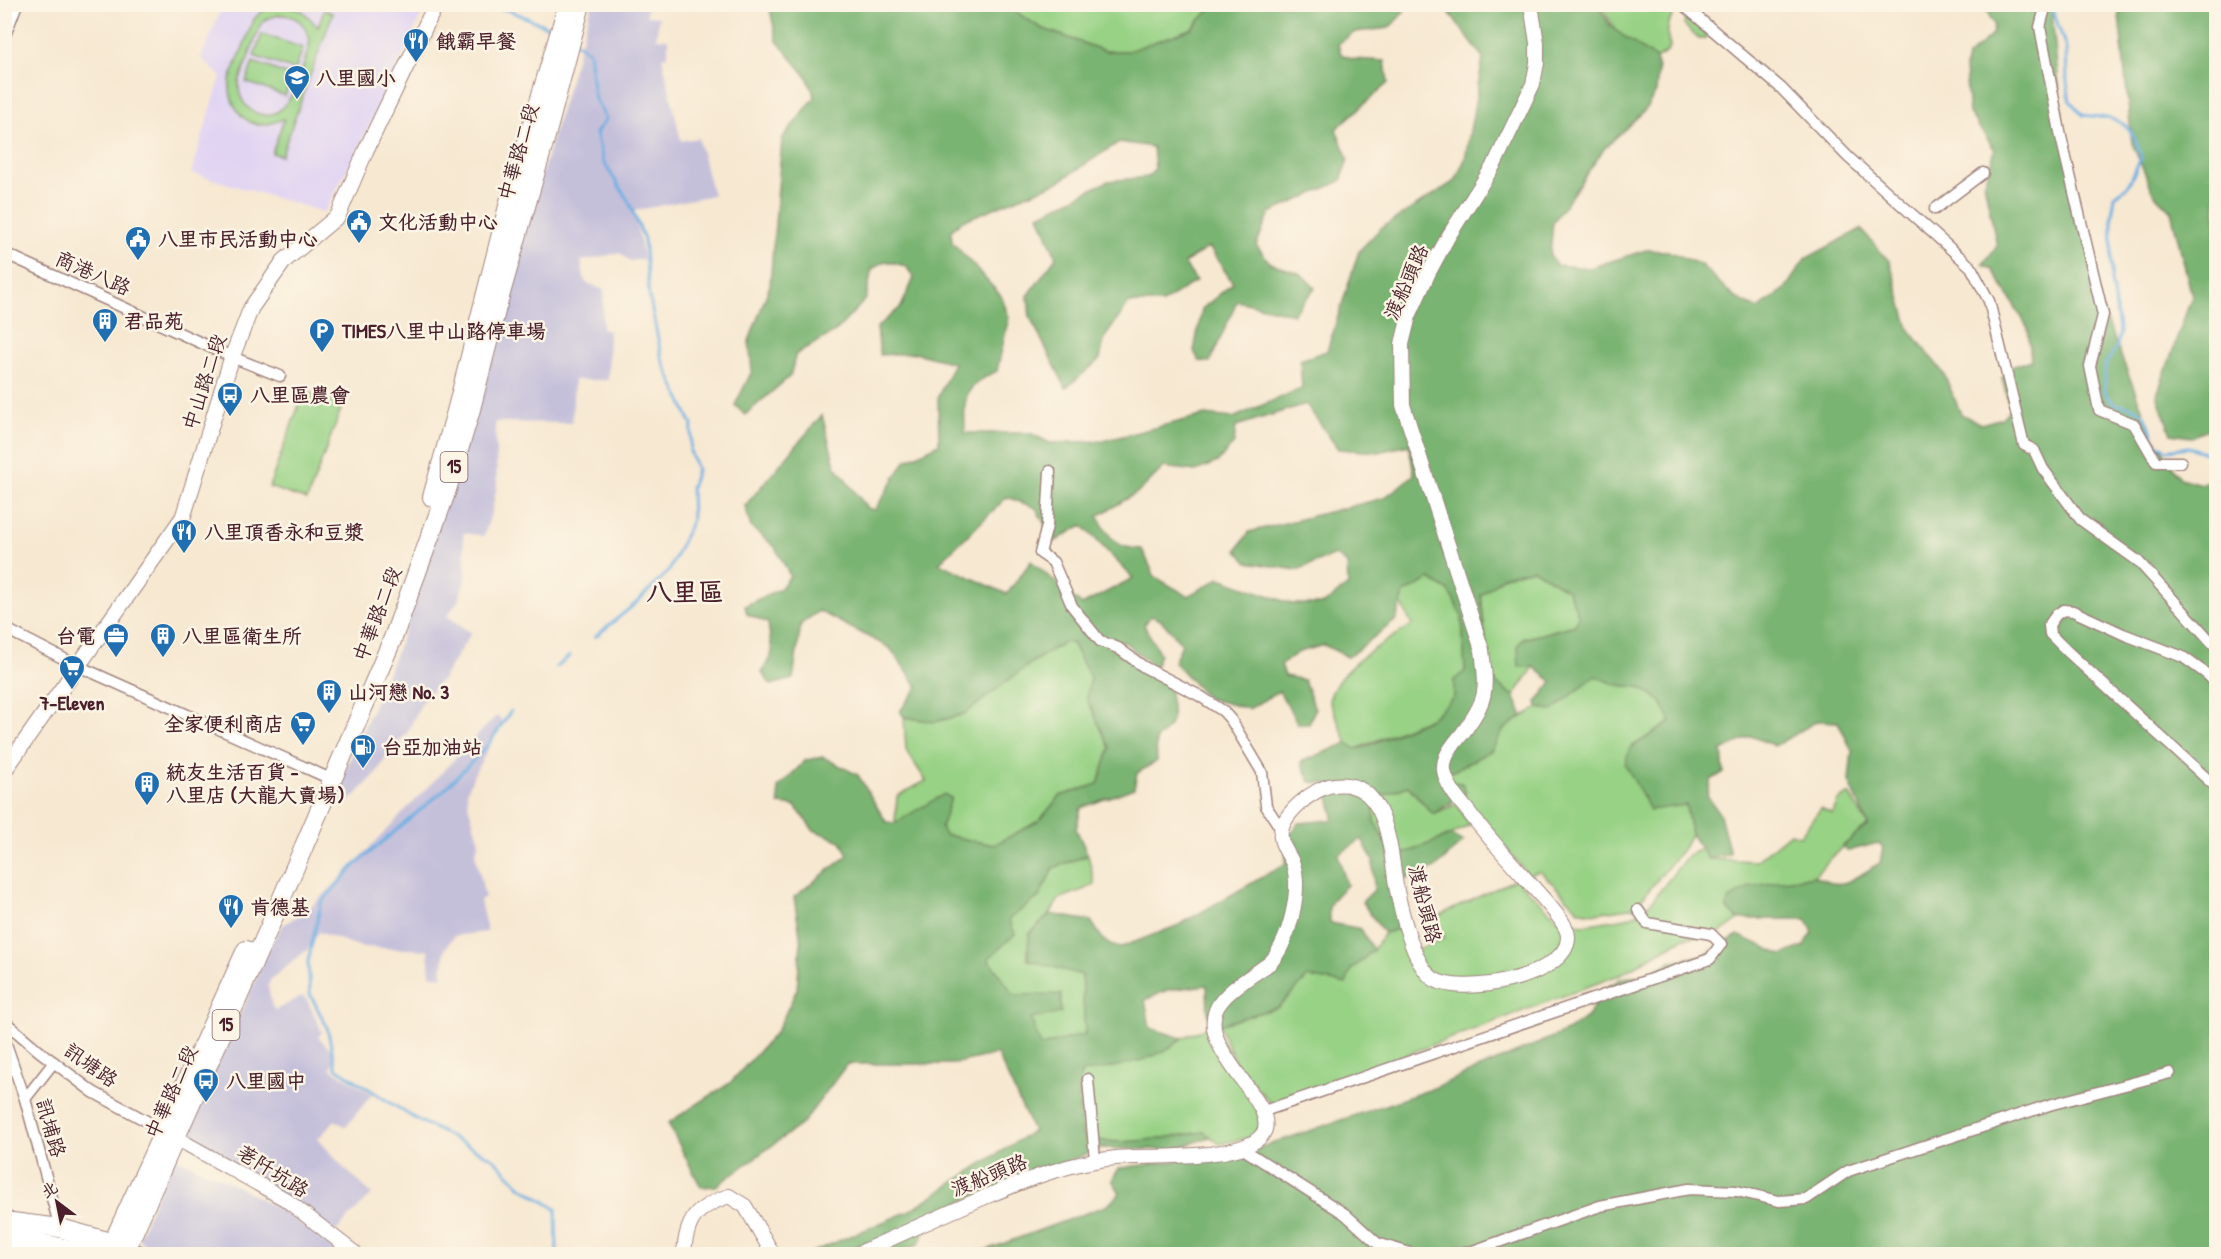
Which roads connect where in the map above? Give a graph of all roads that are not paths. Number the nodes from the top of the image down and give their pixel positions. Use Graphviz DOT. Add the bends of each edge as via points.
graph roads {
  1 [pos="17,4"];
  2 [pos="436,4"];
  3 [pos="568,4"];
  4 [pos="581,4"];
  5 [pos="1530,4"];
  6 [pos="1682,4"];
  7 [pos="2046,4"];
  8 [pos="4,38"];
  9 [pos="1983,173"];
  10 [pos="1935,209"];
  11 [pos="4,253"];
  12 [pos="232,357"];
  13 [pos="280,376"];
  14 [pos="2181,462"];
  15 [pos="1050,471"];
  16 [pos="4,628"];
  17 [pos="2217,647"];
  18 [pos="78,666"];
  19 [pos="2217,684"];
  20 [pos="4,771"];
  21 [pos="328,778"];
  22 [pos="2217,787"];
  23 [pos="1281,829"];
  24 [pos="1638,910"];
  25 [pos="4,1021"];
  26 [pos="4,1038"];
  27 [pos="54,1062"];
  28 [pos="2170,1073"];
  29 [pos="1088,1079"];
  30 [pos="25,1099"];
  31 [pos="1264,1111"];
  32 [pos="169,1134"];
  33 [pos="1240,1147"];
  34 [pos="1095,1160"];
  35 [pos="4,1221"];
  36 [pos="60,1228"];
  37 [pos="4,1236"];
  38 [pos="4,1249"];
  39 [pos="118,1250"];
  40 [pos="34,1254"];
  41 [pos="96,1254"];
  42 [pos="148,1254"];
  43 [pos="356,1254"];
  44 [pos="684,1254"];
  45 [pos="773,1254"];
  46 [pos="857,1254"];
  47 [pos="1413,1254"];
  48 [pos="1452,1254"];
  1 -- 8 [label="street"];
  2 -- 12 [label="main road, 中山路二段" via="338,216 284,261 251,308"];
  3 -- 21 [label="main road, 中華路二段 / 15" via="509,202 434,491"];
  4 -- 21 [label="main road, 中華路二段 / 15" via="446,493 393,638"];
  5 -- 23 [label="street, 渡船頭路" via="1537,43 1533,84 1495,163 1448,237 1409,316 1402,344 1402,405 1482,650 1486,685 1479,711 1446,755 1445,777 1482,829 1560,918 1569,936 1566,948 1556,962 1543,970 1496,983 1446,985 1433,979 1416,954 1397,890 1386,826 1368,795 1352,786 1334,784 1304,799"];
  6 -- 17 [label="street" via="1787,94 1848,157 1971,267 1989,301 2024,445 2034,450 2043,469 2081,519 2139,561"];
  7 -- 14 [label="street" via="2040,27 2103,315 2090,366 2098,410 2134,424 2156,462"];
  9 -- 10 [label="street"];
  11 -- 12 [label="street, 商港八路"];
  12 -- 13 [label="street, 商港八路"];
  12 -- 18 [label="main road, 中山路二段" via="183,517"];
  15 -- 23 [label="street" via="1047,526 1040,553 1053,562 1072,606 1100,641 1223,711 1262,772 1266,806"];
  16 -- 18 [label="street"];
  18 -- 20 [label="main road, 中山路二段"];
  18 -- 21 [label="street"];
  19 -- 22 [label="street" via="2183,657 2073,610 2063,610 2049,625 2050,634 2068,652"];
  21 -- 32 [label="main road, 中華路二段 / 15" via="270,928"];
  23 -- 31 [label="street" via="1281,840 1293,863 1297,883 1288,933 1276,957 1223,998 1215,1011 1214,1023 1230,1065"];
  24 -- 31 [label="street" via="1647,923 1711,934 1721,944 1710,959"];
  25 -- 27 [label="street, 訊塘路"];
  26 -- 30 [label="street, 訊埔路"];
  27 -- 30 [label="street"];
  27 -- 32 [label="street, 訊塘路" via="93,1092"];
  28 -- 48 [label="street" via="2049,1105 1848,1171 1806,1199 1779,1201 1737,1191 1689,1189 1600,1206 1473,1251"];
  29 -- 34 [label="street"];
  30 -- 36 [label="street, 訊埔路"];
  31 -- 33 [label="street, 渡船頭路" via="1266,1129 1261,1138"];
  32 -- 39 [label="main road, 中華路二段 / 15"];
  32 -- 43 [label="street, 荖阡坑路" via="285,1199"];
  33 -- 34 [label="street, 渡船頭路" via="1196,1155"];
  33 -- 47 [label="street" via="1345,1214 1377,1243"];
  34 -- 46 [label="street, 渡船頭路" via="1037,1176"];
  35 -- 36 [label="main road"];
  36 -- 39 [label="main road"];
  37 -- 41 [label="main road"];
  38 -- 40 [label="main road"];
  39 -- 42 [label="street"];
  44 -- 45 [label="street" via="689,1223 698,1211 729,1196 745,1206"];
}
